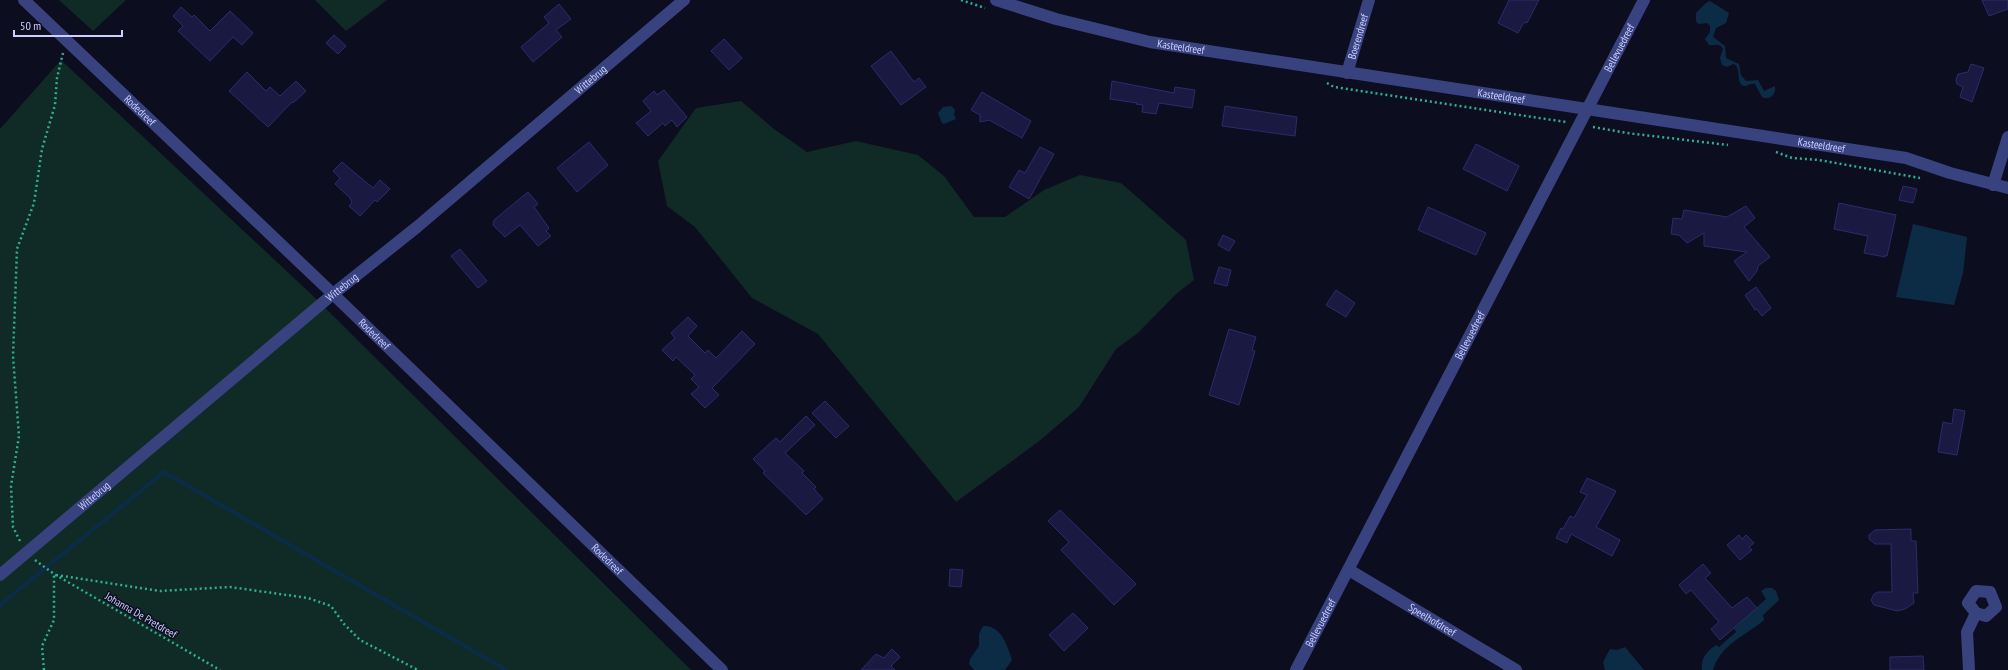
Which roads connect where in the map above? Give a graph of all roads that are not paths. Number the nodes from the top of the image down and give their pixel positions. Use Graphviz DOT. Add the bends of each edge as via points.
graph roads {
  1 [pos="24,0"];
  2 [pos="684,0"];
  3 [pos="996,0"];
  4 [pos="1369,0"];
  5 [pos="1644,0"];
  6 [pos="1346,73"];
  7 [pos="1587,108"];
  8 [pos="2008,137"];
  9 [pos="1993,185"];
  10 [pos="2008,188"];
  11 [pos="333,294"];
  12 [pos="1349,570"];
  13 [pos="0,575"];
  14 [pos="1976,613"];
  15 [pos="722,670"];
  16 [pos="1296,670"];
  17 [pos="1516,670"];
  18 [pos="1969,670"];
  1 -- 11 [label="street, Rodedreef"];
  2 -- 11 [label="street, Wittebrug" via="424,222"];
  3 -- 6 [label="street, Kasteeldreef" via="1056,19 1150,42"];
  4 -- 6 [label="street, Boerendreef"];
  5 -- 7 [label="street, Bellevuedreef"];
  6 -- 7 [label="street, Kasteeldreef"];
  7 -- 9 [label="street, Kasteeldreef" via="1906,158"];
  7 -- 12 [label="street, Bellevuedreef"];
  8 -- 9 [label="street"];
  9 -- 10 [label="street, Kasteeldreef"];
  11 -- 13 [label="street, Wittebrug"];
  11 -- 15 [label="street, Rodedreef"];
  12 -- 16 [label="street, Bellevuedreef"];
  12 -- 17 [label="street, Speelhofdreef"];
  14 -- 18 [label="street" via="1967,632"];
}
